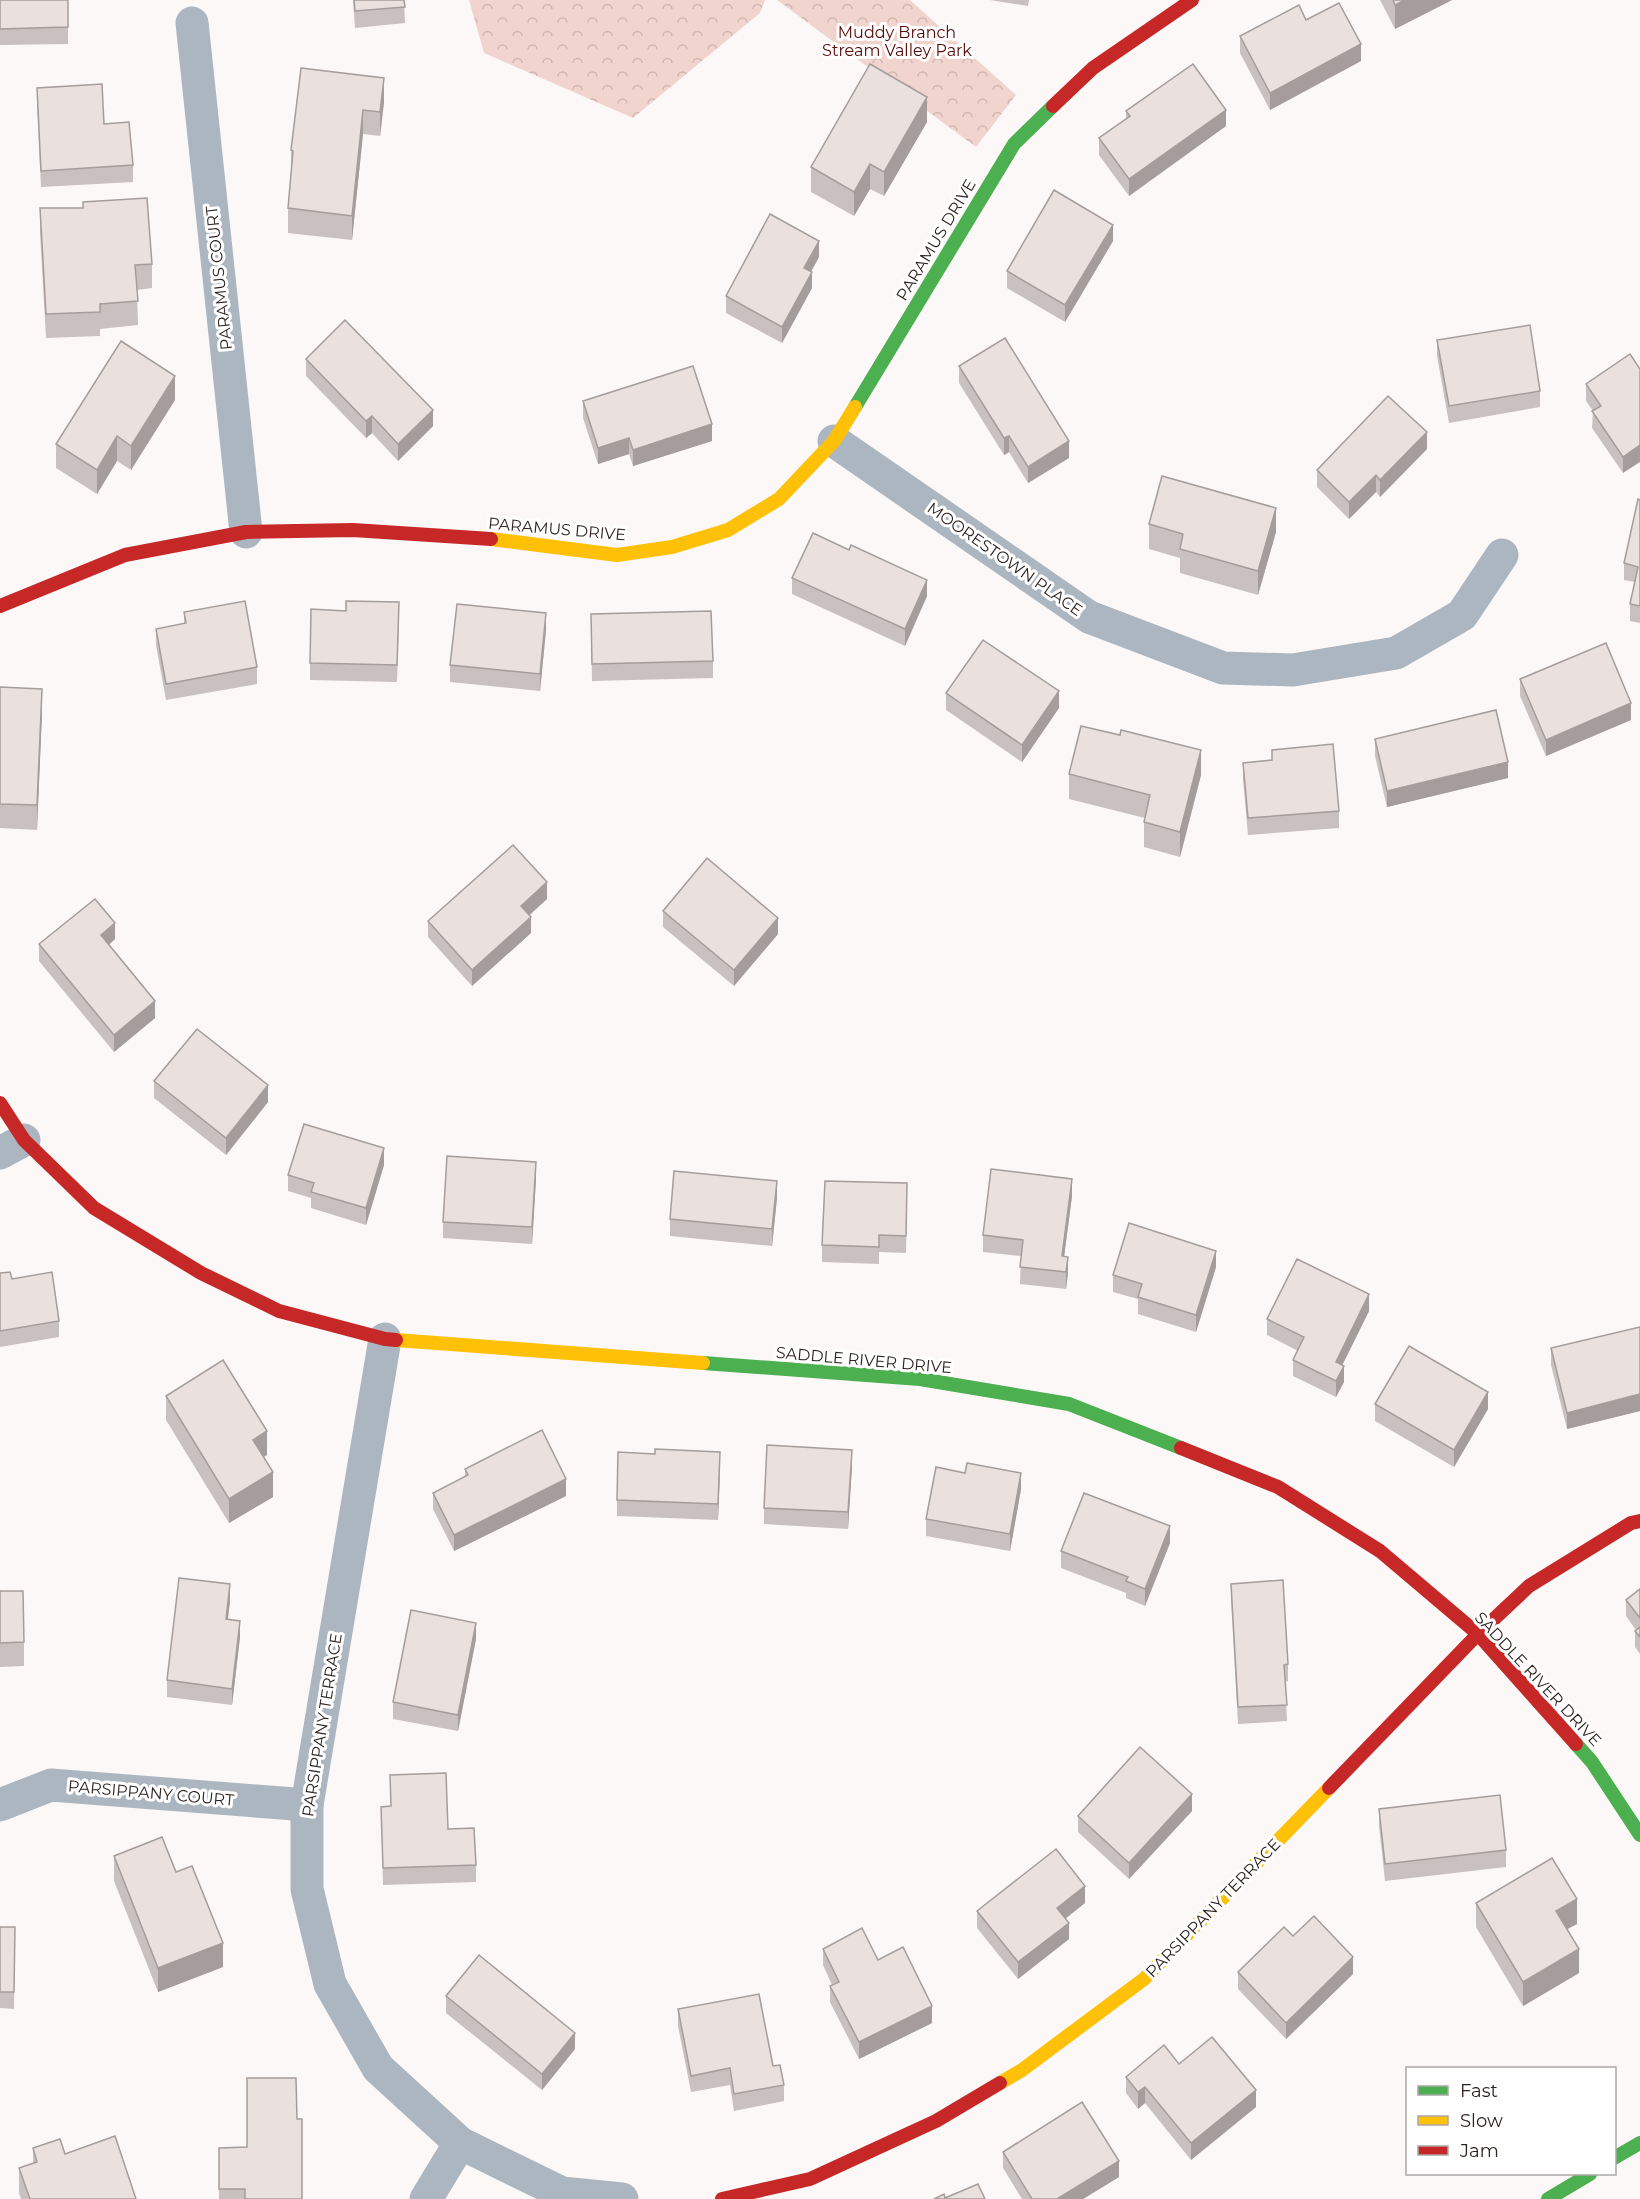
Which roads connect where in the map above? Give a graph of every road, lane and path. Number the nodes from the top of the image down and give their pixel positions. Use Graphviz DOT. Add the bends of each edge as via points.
graph roads {
  1 [pos="1192,0"];
  2 [pos="192,23"];
  3 [pos="834,441"];
  4 [pos="246,532"];
  5 [pos="1502,555"];
  6 [pos="0,606"];
  7 [pos="0,1103"];
  8 [pos="12,1147"];
  9 [pos="386,1339"];
  10 [pos="1640,1521"];
  11 [pos="1478,1634"];
  12 [pos="0,1805"];
  13 [pos="307,1805"];
  14 [pos="1640,1835"];
  15 [pos="460,2143"];
  16 [pos="1640,2143"];
  17 [pos="1616,2157"];
  18 [pos="1588,2175"];
  19 [pos="426,2199"];
  20 [pos="622,2199"];
  21 [pos="722,2199"];
  22 [pos="1548,2199"];
  1 -- 3 [label="street, PARAMUS DRIVE" via="1093,68 1014,144"];
  2 -- 4 [label="street, PARAMUS COURT"];
  3 -- 4 [label="street, PARAMUS DRIVE" via="778,499 728,530 672,547 617,555 499,540 375,532"];
  3 -- 5 [label="street, MOORESTOWN PLACE" via="1089,618 1222,668 1293,670 1396,653 1462,615"];
  4 -- 6 [label="street, PARAMUS DRIVE" via="125,555"];
  7 -- 8 [label="street, SADDLE RIVER DRIVE"];
  8 -- 9 [label="street, SADDLE RIVER DRIVE" via="94,1208 201,1273 279,1311"];
  9 -- 11 [label="street, SADDLE RIVER DRIVE" via="920,1379 1069,1404 1278,1487 1380,1551"];
  9 -- 13 [label="street, PARSIPPANY TERRACE"];
  10 -- 11 [label="street, PARSIPPANY TERRACE" via="1529,1586"];
  11 -- 14 [label="street, SADDLE RIVER DRIVE" via="1592,1762"];
  11 -- 21 [label="street, PARSIPPANY TERRACE" via="1144,1979 1022,2070 936,2121 810,2179"];
  12 -- 13 [label="street, PARSIPPANY COURT" via="51,1785"];
  13 -- 15 [label="street, PARSIPPANY TERRACE" via="307,1888 330,1984 378,2068"];
  15 -- 19 [label="street"];
  15 -- 20 [label="street, PARSIPPANY TERRACE" via="562,2193"];
  16 -- 17 [label="street"];
  18 -- 22 [label="street"];
}
